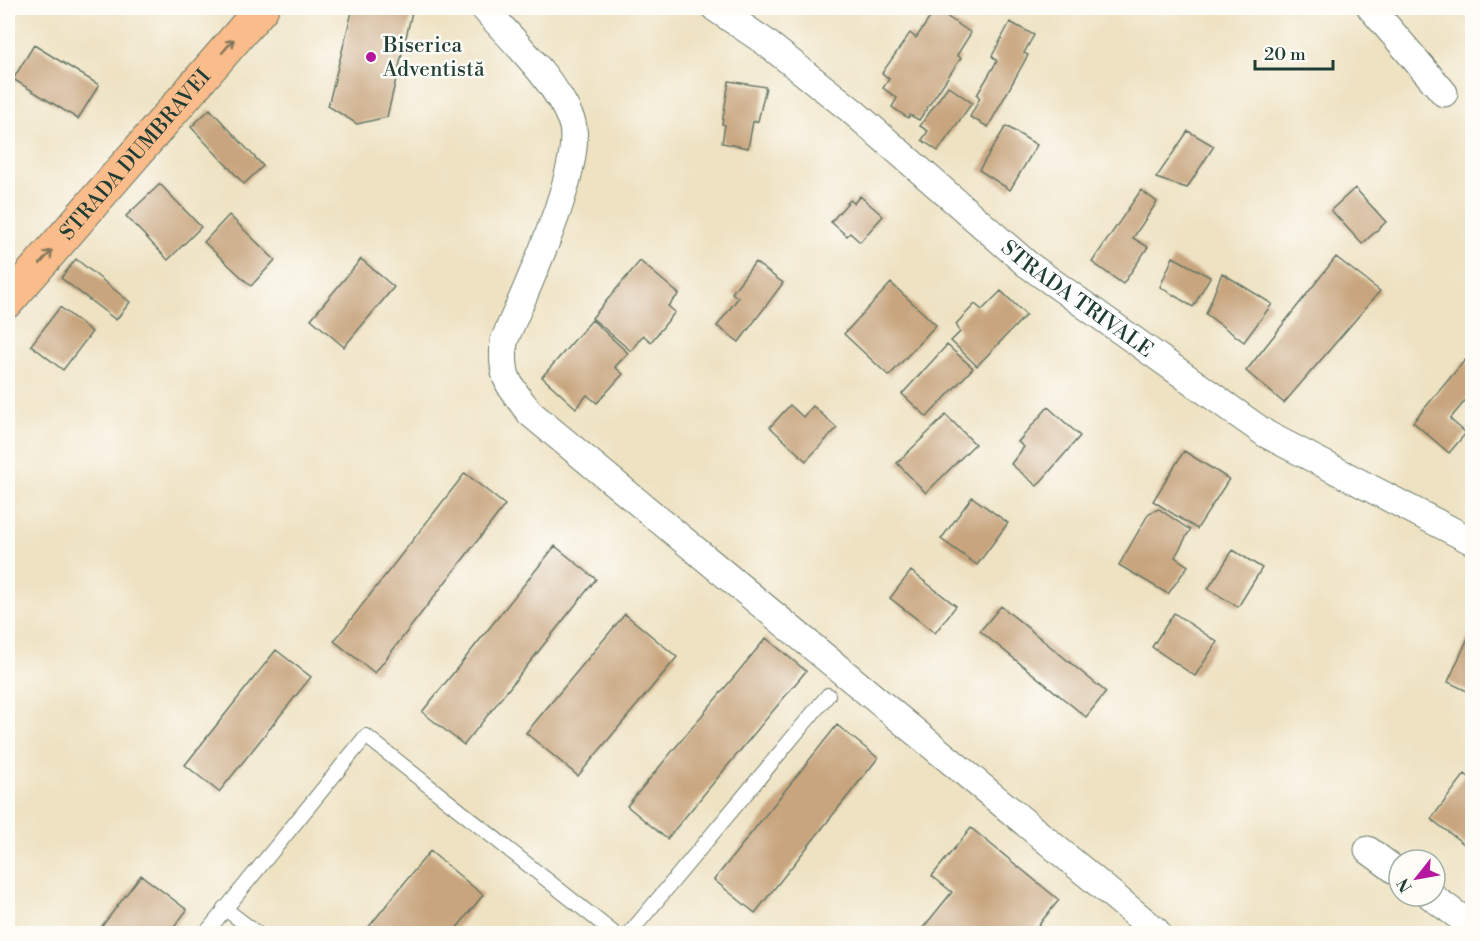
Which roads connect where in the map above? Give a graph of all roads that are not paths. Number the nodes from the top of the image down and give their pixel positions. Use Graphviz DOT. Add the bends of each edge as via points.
graph roads {
  1 [pos="262,8"];
  2 [pos="484,8"];
  3 [pos="715,8"];
  4 [pos="1371,8"];
  5 [pos="1444,93"];
  6 [pos="8,301"];
  7 [pos="1473,541"];
  8 [pos="828,695"];
  9 [pos="1368,850"];
  10 [pos="1387,864"];
  11 [pos="1447,907"];
  12 [pos="224,908"];
  13 [pos="1473,926"];
  14 [pos="1156,931"];
  15 [pos="205,933"];
  16 [pos="258,933"];
  17 [pos="615,933"];
  18 [pos="629,933"];
  6 -- 1 [label="main road, STRADA DUMBRAVEI, one-way"];
  2 -- 14 [label="street" via="560,96 573,122 574,146 565,190 504,342 502,366 511,388 530,413"];
  3 -- 7 [label="street, STRADA TRIVALE" via="764,40 851,110 1027,264 1256,427"];
  4 -- 5 [label="street"];
  8 -- 18 [label="lane"];
  9 -- 10 [label="street"];
  11 -- 13 [label="street"];
  12 -- 15 [label="lane"];
  12 -- 16 [label="lane"];
  12 -- 17 [label="lane" via="366,736"];
}
